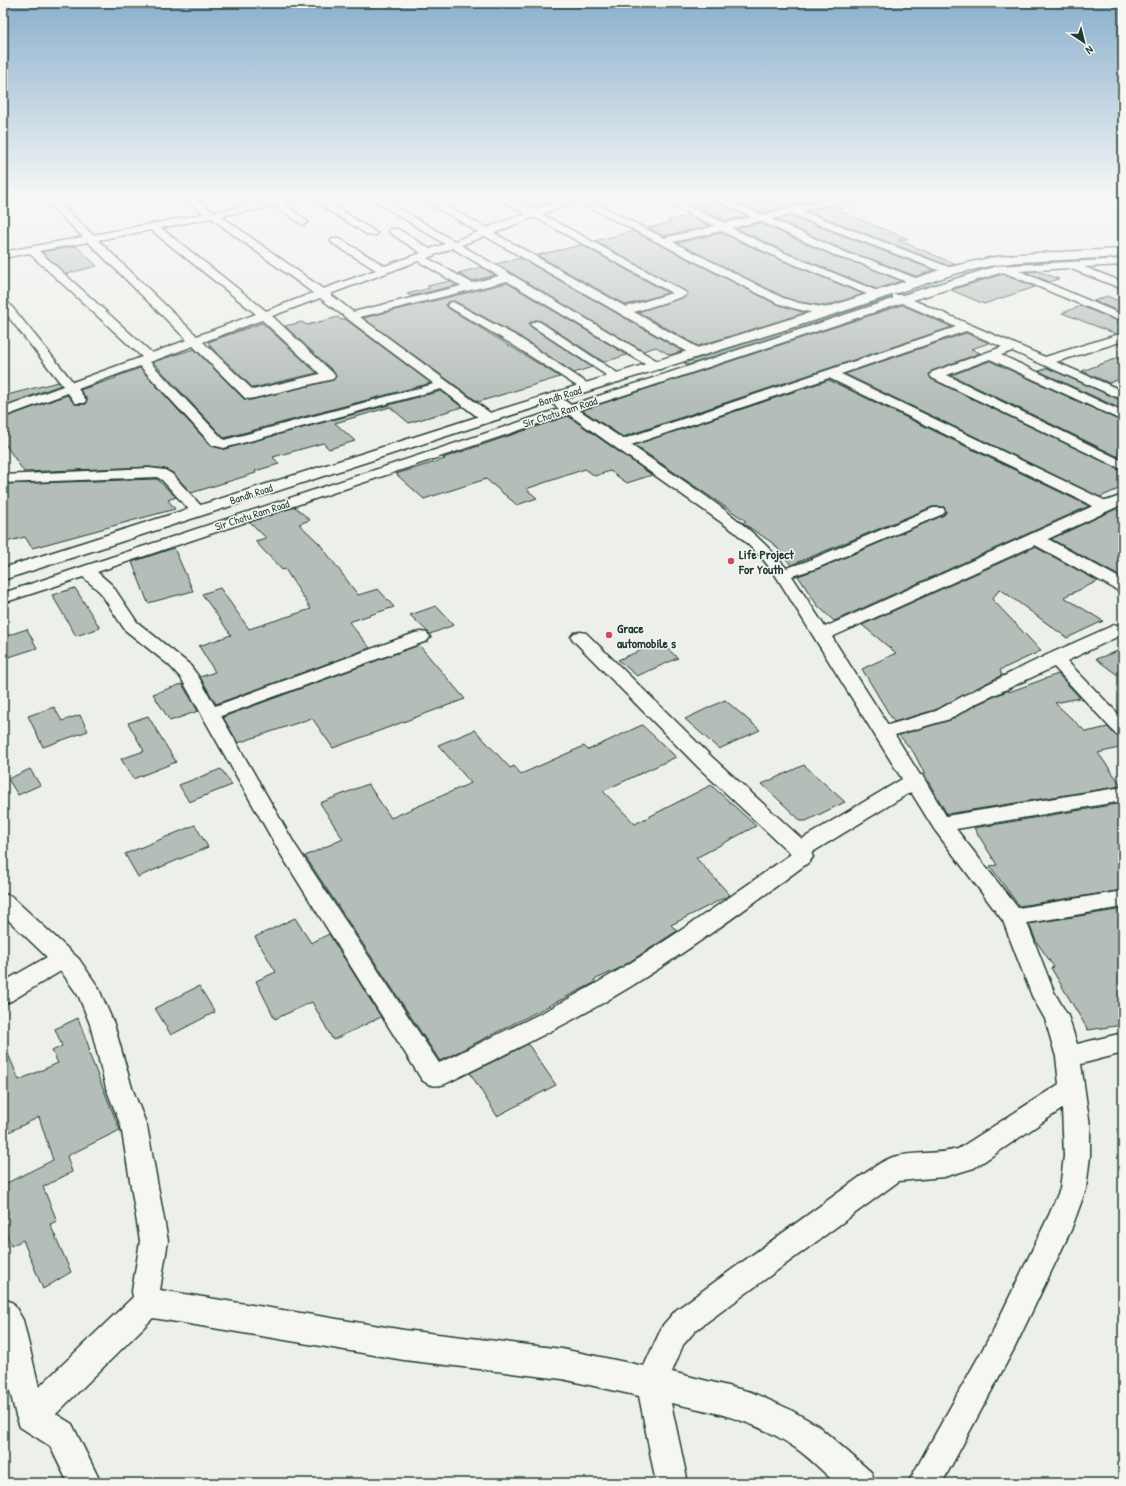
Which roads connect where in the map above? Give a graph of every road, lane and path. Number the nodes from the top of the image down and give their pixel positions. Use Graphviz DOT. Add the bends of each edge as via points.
graph roads {
  1 [pos="48,265"];
  2 [pos="117,265"];
  3 [pos="201,265"];
  4 [pos="282,265"];
  5 [pos="376,265"];
  6 [pos="396,265"];
  7 [pos="440,265"];
  8 [pos="489,265"];
  9 [pos="545,265"];
  10 [pos="628,265"];
  11 [pos="711,265"];
  12 [pos="808,265"];
  13 [pos="875,265"];
  14 [pos="935,265"];
  15 [pos="974,265"];
  16 [pos="1044,265"];
  17 [pos="1069,265"];
  18 [pos="1001,268"];
  19 [pos="384,270"];
  20 [pos="950,271"];
  21 [pos="510,277"];
  22 [pos="916,282"];
  23 [pos="471,286"];
  24 [pos="1123,286"];
  25 [pos="322,294"];
  26 [pos="882,294"];
  27 [pos="902,299"];
  28 [pos="3,303"];
  29 [pos="454,305"];
  30 [pos="625,311"];
  31 [pos="830,311"];
  32 [pos="264,316"];
  33 [pos="350,316"];
  34 [pos="1123,319"];
  35 [pos="536,324"];
  36 [pos="967,327"];
  37 [pos="1123,337"];
  38 [pos="194,342"];
  39 [pos="1012,347"];
  40 [pos="698,353"];
  41 [pos="990,355"];
  42 [pos="146,359"];
  43 [pos="1046,361"];
  44 [pos="657,366"];
  45 [pos="829,373"];
  46 [pos="619,378"];
  47 [pos="1123,382"];
  48 [pos="443,385"];
  49 [pos="587,387"];
  50 [pos="70,388"];
  51 [pos="1105,388"];
  52 [pos="1123,396"];
  53 [pos="552,398"];
  54 [pos="80,400"];
  55 [pos="569,409"];
  56 [pos="3,413"];
  57 [pos="1123,416"];
  58 [pos="488,418"];
  59 [pos="621,444"];
  60 [pos="1123,466"];
  61 [pos="3,479"];
  62 [pos="1123,499"];
  63 [pos="1105,506"];
  64 [pos="198,511"];
  65 [pos="938,511"];
  66 [pos="148,528"];
  67 [pos="1036,539"];
  68 [pos="161,545"];
  69 [pos="84,571"];
  70 [pos="3,574"];
  71 [pos="783,574"];
  72 [pos="1123,587"];
  73 [pos="3,598"];
  74 [pos="1120,629"];
  75 [pos="822,635"];
  76 [pos="421,637"];
  77 [pos="580,637"];
  78 [pos="1055,658"];
  79 [pos="210,714"];
  80 [pos="1123,730"];
  81 [pos="884,732"];
  82 [pos="915,780"];
  83 [pos="1123,794"];
  84 [pos="941,824"];
  85 [pos="800,850"];
  86 [pos="1123,899"];
  87 [pos="3,902"];
  88 [pos="1013,917"];
  89 [pos="63,959"];
  90 [pos="3,994"];
  91 [pos="1123,1043"];
  92 [pos="1068,1057"];
  93 [pos="1072,1089"];
  94 [pos="150,1301"];
  95 [pos="3,1314"];
  96 [pos="652,1383"];
  97 [pos="31,1416"];
  98 [pos="85,1483"];
  99 [pos="672,1483"];
  100 [pos="860,1483"];
  101 [pos="924,1483"];
  1 -- 42 [label="street"];
  2 -- 38 [label="street"];
  3 -- 32 [label="street"];
  4 -- 25 [label="street"];
  5 -- 19 [label="street"];
  6 -- 19 [label="street"];
  7 -- 23 [label="street"];
  8 -- 21 [label="street"];
  9 -- 30 [label="street"];
  10 -- 30 [label="street" via="681,294"];
  11 -- 31 [label="street" via="779,300 797,306"];
  12 -- 26 [label="street"];
  13 -- 22 [label="street"];
  14 -- 20 [label="street"];
  15 -- 20 [label="street, Bandh Road"];
  16 -- 18 [label="street, Sir Chotu Ram Road"];
  17 -- 24 [label="street"];
  18 -- 27 [label="street, Sir Chotu Ram Road"];
  18 -- 34 [label="street"];
  19 -- 25 [label="street"];
  20 -- 22 [label="street, Bandh Road"];
  21 -- 23 [label="street"];
  21 -- 44 [label="street"];
  22 -- 26 [label="street, Bandh Road"];
  23 -- 33 [label="street"];
  25 -- 32 [label="street"];
  25 -- 33 [label="street"];
  26 -- 27 [label="street"];
  26 -- 31 [label="street, Bandh Road"];
  27 -- 36 [label="street"];
  27 -- 55 [label="street, Sir Chotu Ram Road"];
  28 -- 50 [label="street"];
  29 -- 49 [label="street"];
  30 -- 40 [label="street"];
  31 -- 40 [label="street, Bandh Road"];
  32 -- 38 [label="street"];
  32 -- 38 [label="street" via="329,376 251,396"];
  33 -- 48 [label="street"];
  35 -- 46 [label="street"];
  36 -- 39 [label="street"];
  36 -- 45 [label="street"];
  37 -- 43 [label="street"];
  38 -- 42 [label="street"];
  39 -- 41 [label="street"];
  39 -- 43 [label="street"];
  40 -- 44 [label="street, Bandh Road"];
  41 -- 57 [label="street"];
  41 -- 60 [label="street" via="936,376"];
  42 -- 48 [label="street" via="217,442 224,444"];
  42 -- 50 [label="street"];
  43 -- 51 [label="street"];
  44 -- 46 [label="street, Bandh Road"];
  45 -- 59 [label="street"];
  45 -- 63 [label="street"];
  46 -- 49 [label="street, Bandh Road"];
  47 -- 51 [label="street"];
  48 -- 58 [label="street"];
  49 -- 53 [label="street, Bandh Road"];
  50 -- 54 [label="street"];
  50 -- 56 [label="street"];
  51 -- 52 [label="street"];
  53 -- 55 [label="street"];
  53 -- 58 [label="street, Bandh Road"];
  55 -- 59 [label="street"];
  55 -- 68 [label="street, Sir Chotu Ram Road"];
  58 -- 64 [label="street, Bandh Road"];
  59 -- 71 [label="street" via="740,529 768,555"];
  61 -- 64 [label="street" via="128,472 160,473 174,483"];
  62 -- 63 [label="street"];
  63 -- 67 [label="street"];
  64 -- 66 [label="street, Bandh Road"];
  65 -- 71 [label="street" via="811,565"];
  66 -- 68 [label="street"];
  66 -- 70 [label="street, Bandh Road"];
  67 -- 72 [label="street"];
  67 -- 75 [label="street"];
  68 -- 69 [label="street, Sir Chotu Ram Road"];
  69 -- 73 [label="street, Sir Chotu Ram Road"];
  69 -- 79 [label="street" via="100,581 131,626 184,669"];
  71 -- 75 [label="street"];
  74 -- 78 [label="street"];
  75 -- 81 [label="street"];
  76 -- 79 [label="street"];
  77 -- 85 [label="street" via="706,763"];
  78 -- 80 [label="street"];
  78 -- 81 [label="street" via="943,715"];
  79 -- 85 [label="street" via="294,858 431,1072 436,1076 562,1014 669,951 802,857"];
  81 -- 82 [label="street"];
  82 -- 84 [label="street"];
  82 -- 85 [label="street"];
  83 -- 84 [label="street"];
  84 -- 88 [label="street"];
  86 -- 88 [label="street"];
  87 -- 89 [label="street"];
  88 -- 92 [label="street" via="1044,996 1056,1016"];
  89 -- 90 [label="street"];
  89 -- 94 [label="street" via="81,979 90,994 102,1024 119,1088 134,1126 154,1241 146,1291"];
  91 -- 92 [label="street"];
  92 -- 93 [label="street"];
  93 -- 96 [label="street" via="965,1159 944,1165 893,1170 872,1183 686,1320 673,1335"];
  93 -- 101 [label="street" via="1077,1156 1073,1189 1004,1339"];
  94 -- 96 [label="street" via="155,1304 404,1345 562,1364"];
  94 -- 97 [label="street"];
  95 -- 97 [label="street" via="8,1320"];
  96 -- 99 [label="street"];
  96 -- 100 [label="street" via="751,1407 806,1436"];
  97 -- 98 [label="street" via="61,1435"];
}
